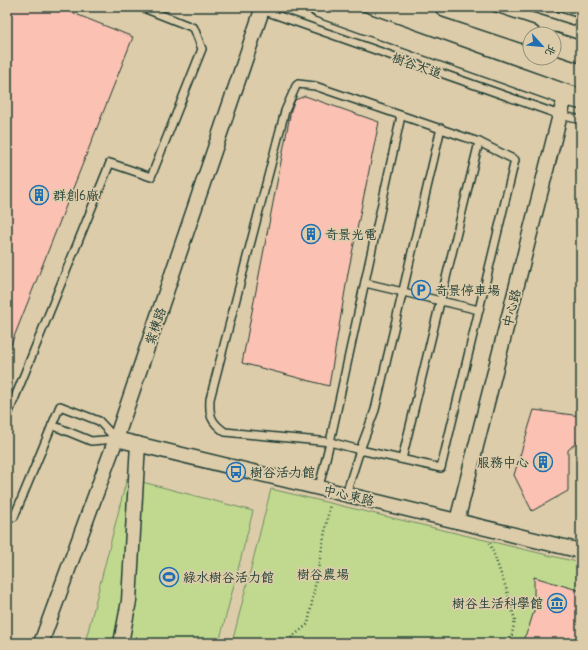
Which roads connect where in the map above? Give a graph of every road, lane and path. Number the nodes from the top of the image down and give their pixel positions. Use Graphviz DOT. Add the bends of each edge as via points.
graph roads {
  1 [pos="141,7"];
  2 [pos="319,7"];
  3 [pos="446,7"];
  4 [pos="530,7"];
  5 [pos="260,8"];
  6 [pos="581,23"];
  7 [pos="522,32"];
  8 [pos="562,46"];
  9 [pos="581,52"];
  10 [pos="574,97"];
  11 [pos="560,115"];
  12 [pos="401,116"];
  13 [pos="581,120"];
  14 [pos="441,128"];
  15 [pos="479,142"];
  16 [pos="365,283"];
  17 [pos="402,292"];
  18 [pos="441,302"];
  19 [pos="479,310"];
  20 [pos="7,417"];
  21 [pos="52,425"];
  22 [pos="116,439"];
  23 [pos="330,442"];
  24 [pos="138,444"];
  25 [pos="360,450"];
  26 [pos="402,459"];
  27 [pos="319,487"];
  28 [pos="346,494"];
  29 [pos="330,503"];
  30 [pos="7,514"];
  31 [pos="458,521"];
  32 [pos="484,527"];
  33 [pos="581,551"];
  34 [pos="41,643"];
  35 [pos="121,643"];
  36 [pos="285,643"];
  37 [pos="510,643"];
  1 -- 20 [label="lane" via="194,28 202,49 151,177 110,163"];
  2 -- 10 [label="street, 樹谷大道"];
  3 -- 7 [label="street"];
  4 -- 6 [label="lane"];
  5 -- 11 [label="lane, 樹谷大道"];
  5 -- 22 [label="street, 紫棟路"];
  8 -- 9 [label="street"];
  10 -- 11 [label="street, 中心路"];
  11 -- 13 [label="lane, 樹谷大道"];
  11 -- 31 [label="street, 中心路"];
  12 -- 14 [label="lane"];
  12 -- 16 [label="lane"];
  12 -- 23 [label="lane" via="315,86 296,86 286,111 210,400 209,414 216,425 225,432"];
  14 -- 15 [label="lane"];
  14 -- 17 [label="lane"];
  15 -- 18 [label="lane"];
  15 -- 19 [label="lane" via="515,160"];
  16 -- 17 [label="lane"];
  16 -- 23 [label="lane"];
  17 -- 18 [label="lane"];
  17 -- 25 [label="lane" via="375,410"];
  18 -- 19 [label="lane"];
  18 -- 26 [label="lane"];
  19 -- 26 [label="lane" via="441,468"];
  21 -- 22 [label="lane" via="91,441"];
  21 -- 22 [label="lane" via="60,406 99,421"];
  21 -- 30 [label="lane" via="14,517"];
  22 -- 24 [label="street, 中心東路"];
  22 -- 34 [label="street, 紫棟路"];
  23 -- 25 [label="lane"];
  23 -- 27 [label="lane"];
  24 -- 27 [label="street, 中心東路"];
  24 -- 35 [label="street" via="129,600"];
  25 -- 26 [label="lane"];
  25 -- 28 [label="lane"];
  27 -- 28 [label="street, 中心東路"];
  28 -- 31 [label="street, 中心東路"];
  29 -- 36 [label="path" via="308,624"];
  31 -- 32 [label="street, 中心東路"];
  32 -- 33 [label="street, 中心東路"];
  32 -- 37 [label="path" via="515,620"];
}
